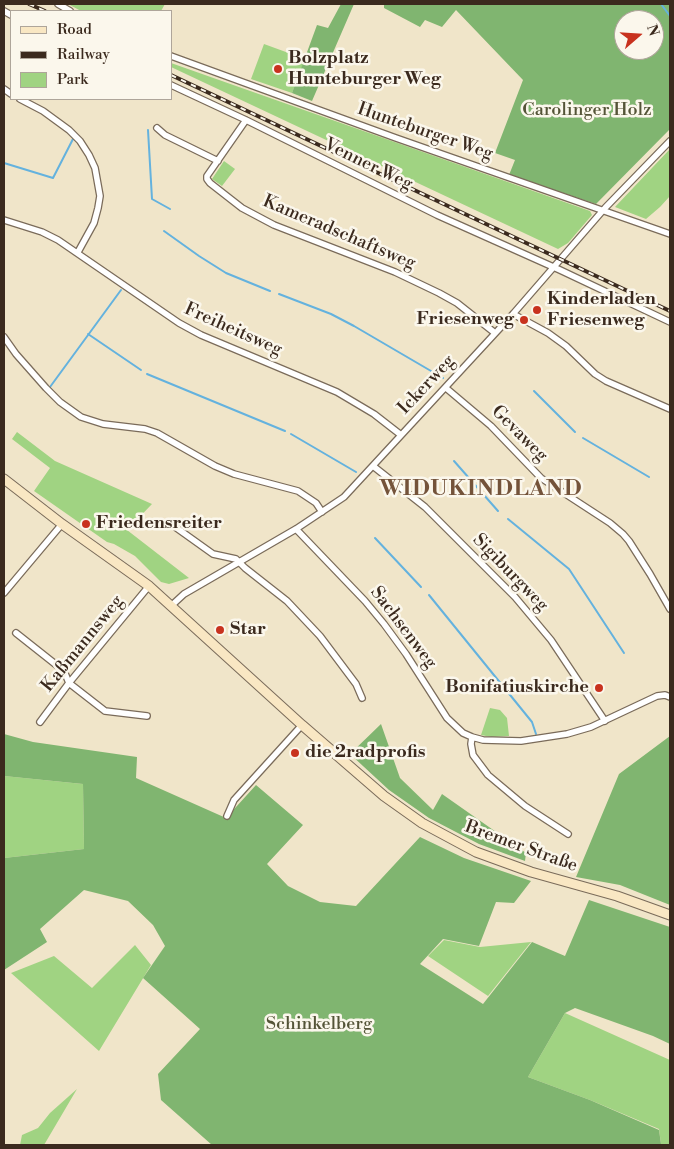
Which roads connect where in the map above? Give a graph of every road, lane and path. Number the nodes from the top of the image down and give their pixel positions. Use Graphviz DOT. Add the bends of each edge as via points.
graph roads {
  1 [pos="172,56"];
  2 [pos="172,86"];
  3 [pos="22,100"];
  4 [pos="246,120"];
  5 [pos="157,128"];
  6 [pos="670,141"];
  7 [pos="218,161"];
  8 [pos="603,210"];
  9 [pos="4,220"];
  10 [pos="670,234"];
  11 [pos="78,252"];
  12 [pos="554,268"];
  13 [pos="514,314"];
  14 [pos="670,322"];
  15 [pos="495,333"];
  16 [pos="4,337"];
  17 [pos="446,388"];
  18 [pos="670,409"];
  19 [pos="401,435"];
  20 [pos="372,466"];
  21 [pos="4,479"];
  22 [pos="322,512"];
  23 [pos="62,524"];
  24 [pos="171,524"];
  25 [pos="296,529"];
  26 [pos="239,562"];
  27 [pos="149,586"];
  28 [pos="4,594"];
  29 [pos="171,606"];
  30 [pos="670,609"];
  31 [pos="16,633"];
  32 [pos="69,683"];
  33 [pos="670,697"];
  34 [pos="362,698"];
  35 [pos="147,716"];
  36 [pos="40,722"];
  37 [pos="605,722"];
  38 [pos="302,725"];
  39 [pos="472,737"];
  40 [pos="227,816"];
  41 [pos="568,834"];
  42 [pos="670,915"];
  1 -- 8 [label="street, Hunteburger Weg"];
  2 -- 4 [label="street, Venner Weg"];
  3 -- 11 [label="street" via="69,130 90,155 95,168 100,196 98,208 94,223"];
  4 -- 7 [label="street, Kameradschaftsweg"];
  4 -- 12 [label="street, Venner Weg" via="437,215"];
  5 -- 7 [label="street"];
  6 -- 8 [label="street, Ickerweg"];
  7 -- 15 [label="street, Kameradschaftsweg" via="207,179 242,208 274,225 419,283 457,303"];
  8 -- 10 [label="street, Hunteburger Weg"];
  8 -- 12 [label="street, Ickerweg"];
  9 -- 11 [label="street, Freiheitsweg" via="42,232"];
  11 -- 19 [label="street, Freiheitsweg" via="179,323 338,392"];
  12 -- 13 [label="street, Ickerweg"];
  12 -- 14 [label="street, Venner Weg"];
  13 -- 15 [label="street, Ickerweg"];
  13 -- 18 [label="street" via="560,341 606,381"];
  15 -- 17 [label="street, Ickerweg"];
  16 -- 22 [label="street" via="46,388 81,417 157,433 234,474 298,491 316,503"];
  17 -- 19 [label="street, Ickerweg"];
  17 -- 30 [label="street, Gevaweg" via="510,443 541,478 623,534"];
  19 -- 20 [label="street, Ickerweg"];
  20 -- 22 [label="street, Ickerweg" via="344,497"];
  20 -- 37 [label="street, Sigiburgweg" via="425,507 520,603 551,640"];
  21 -- 23 [label="main road, Bremer Straße"];
  22 -- 25 [label="street, Ickerweg"];
  23 -- 27 [label="main road, Bremer Straße"];
  23 -- 28 [label="street"];
  24 -- 26 [label="street" via="213,554 232,557"];
  25 -- 26 [label="street, Ickerweg"];
  25 -- 39 [label="street, Sachsenweg" via="366,601 406,654 447,718"];
  26 -- 29 [label="street, Ickerweg" via="184,594"];
  26 -- 34 [label="street" via="310,624 356,684"];
  27 -- 29 [label="main road, Bremer Straße"];
  27 -- 32 [label="street, Kaßmannsweg"];
  29 -- 38 [label="main road, Bremer Straße"];
  31 -- 32 [label="street" via="64,671"];
  32 -- 35 [label="street" via="105,711"];
  32 -- 36 [label="street, Kaßmannsweg"];
  33 -- 37 [label="street, Sachsenweg" via="657,696"];
  37 -- 39 [label="street, Sachsenweg" via="548,738 495,741"];
  38 -- 40 [label="street" via="234,800"];
  38 -- 42 [label="main road, Bremer Straße" via="402,810 468,848 531,872"];
  39 -- 41 [label="street" via="472,755 488,775 525,806"];
}
